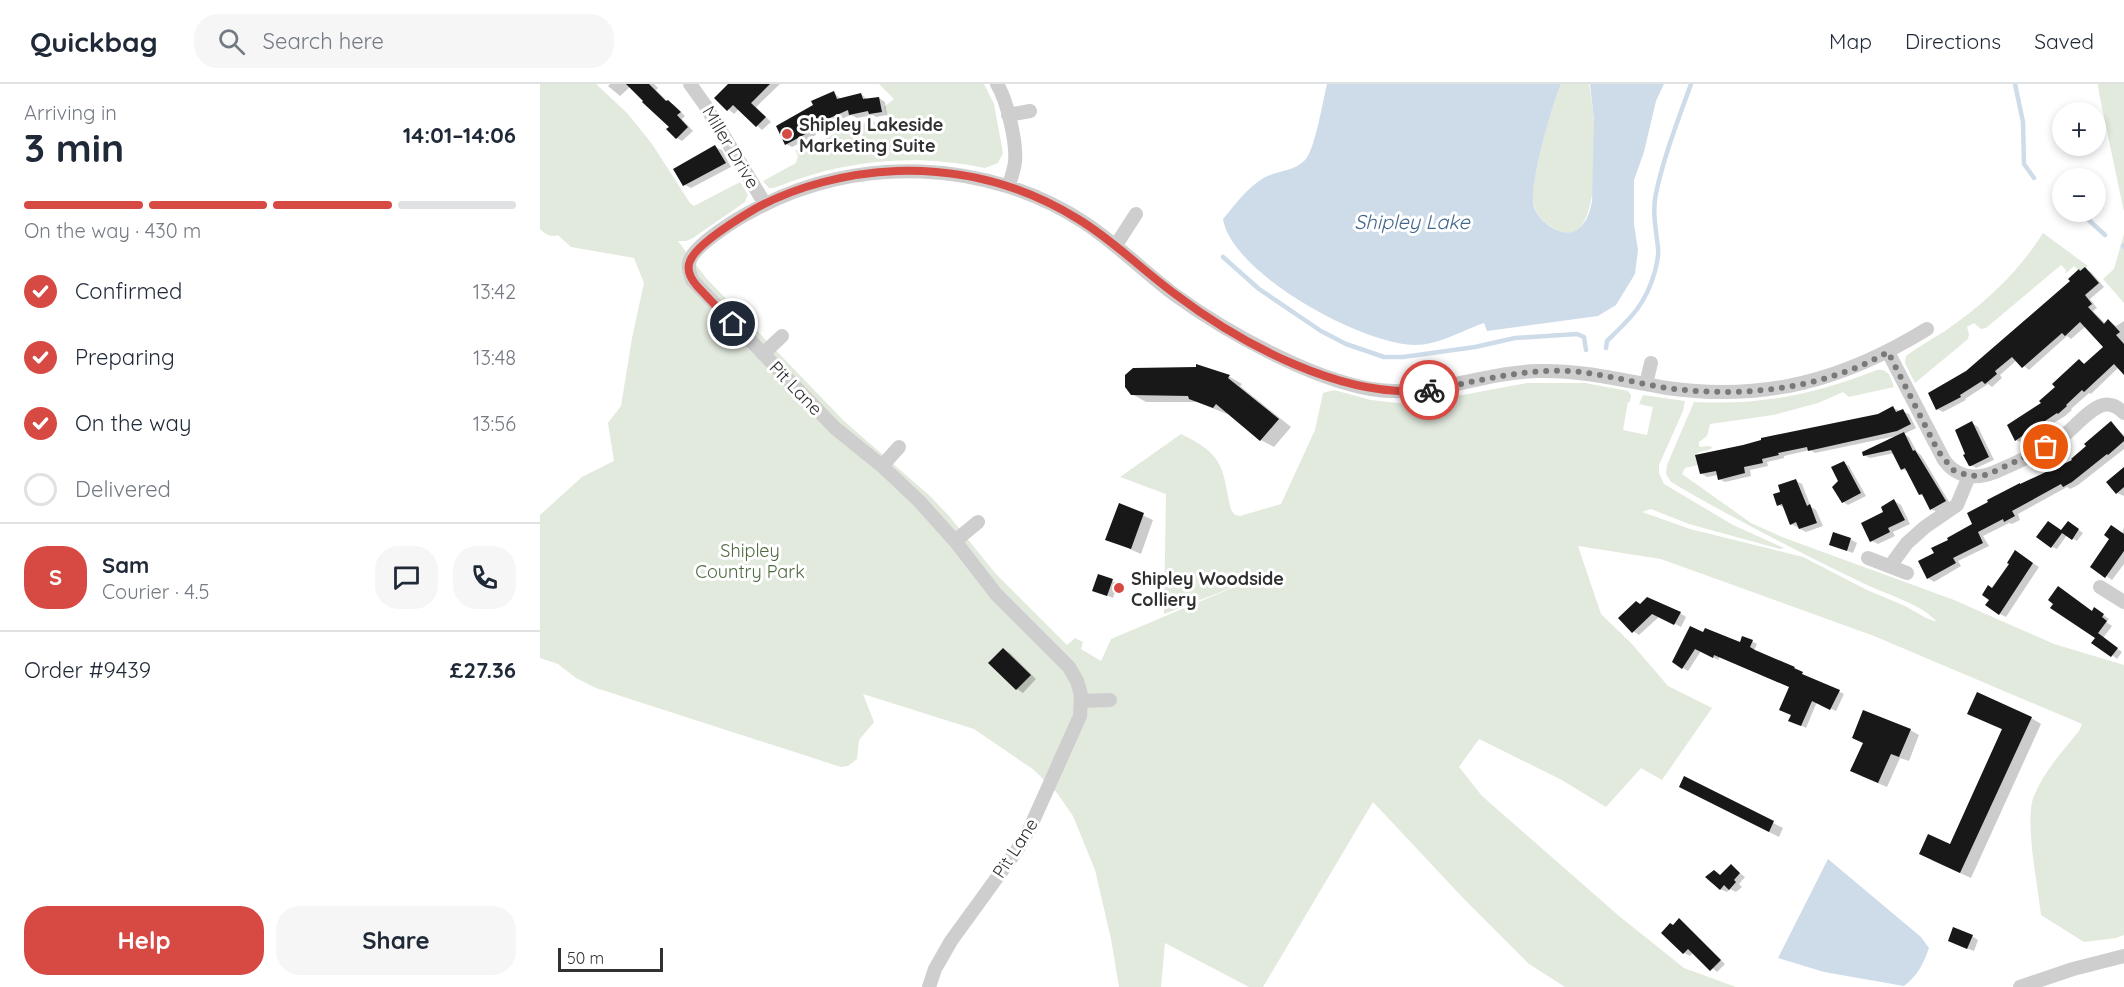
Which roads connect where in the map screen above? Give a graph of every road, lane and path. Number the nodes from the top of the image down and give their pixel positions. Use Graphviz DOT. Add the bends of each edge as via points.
graph roads {
  1 [pos="997,84"];
  2 [pos="697,86"];
  3 [pos="1030,111"];
  4 [pos="1008,115"];
  5 [pos="1010,185"];
  6 [pos="765,204"];
  7 [pos="1136,214"];
  8 [pos="1116,245"];
  9 [pos="1927,329"];
  10 [pos="782,336"];
  11 [pos="1888,352"];
  12 [pos="763,354"];
  13 [pos="1651,363"];
  14 [pos="1647,384"];
  15 [pos="2124,413"];
  16 [pos="898,447"];
  17 [pos="882,466"];
  18 [pos="1969,476"];
  19 [pos="978,522"];
  20 [pos="955,541"];
  21 [pos="1868,558"];
  22 [pos="1890,566"];
  23 [pos="1907,573"];
  24 [pos="2100,587"];
  25 [pos="2122,597"];
  26 [pos="1110,700"];
  27 [pos="1082,701"];
  28 [pos="2124,956"];
  29 [pos="929,987"];
  30 [pos="2020,987"];
  1 -- 4 [label="street"];
  2 -- 6 [label="street, Miller Drive"];
  3 -- 4 [label="street"];
  4 -- 5 [label="street" via="1015,156"];
  5 -- 6 [label="street, Pit Lane" via="936,172 882,172 808,187"];
  5 -- 8 [label="street, Pit Lane" via="1072,215"];
  6 -- 12 [label="street, Pit Lane" via="708,241 693,255 689,266 697,286"];
  7 -- 8 [label="street"];
  8 -- 14 [label="street, Pit Lane" via="1176,295 1229,330 1315,372 1357,386 1421,391 1544,371 1596,374"];
  9 -- 11 [label="street, Pit Lane"];
  10 -- 12 [label="street"];
  11 -- 14 [label="street, Pit Lane" via="1828,376 1768,390 1706,392"];
  11 -- 18 [label="street" via="1944,460 1953,470"];
  12 -- 17 [label="street, Pit Lane" via="835,428"];
  13 -- 14 [label="street"];
  15 -- 18 [label="street" via="2114,406 2097,407 2046,447 1987,475"];
  16 -- 17 [label="street"];
  17 -- 20 [label="street, Pit Lane"];
  18 -- 22 [label="street" via="1957,505 1907,543"];
  19 -- 20 [label="street"];
  20 -- 27 [label="street, Pit Lane" via="996,594 1068,668 1077,681"];
  21 -- 22 [label="street"];
  22 -- 23 [label="street"];
  24 -- 25 [label="street"];
  26 -- 27 [label="street"];
  27 -- 29 [label="street, Pit Lane" via="1077,724 1029,830 951,941"];
  28 -- 30 [label="street"];
}
